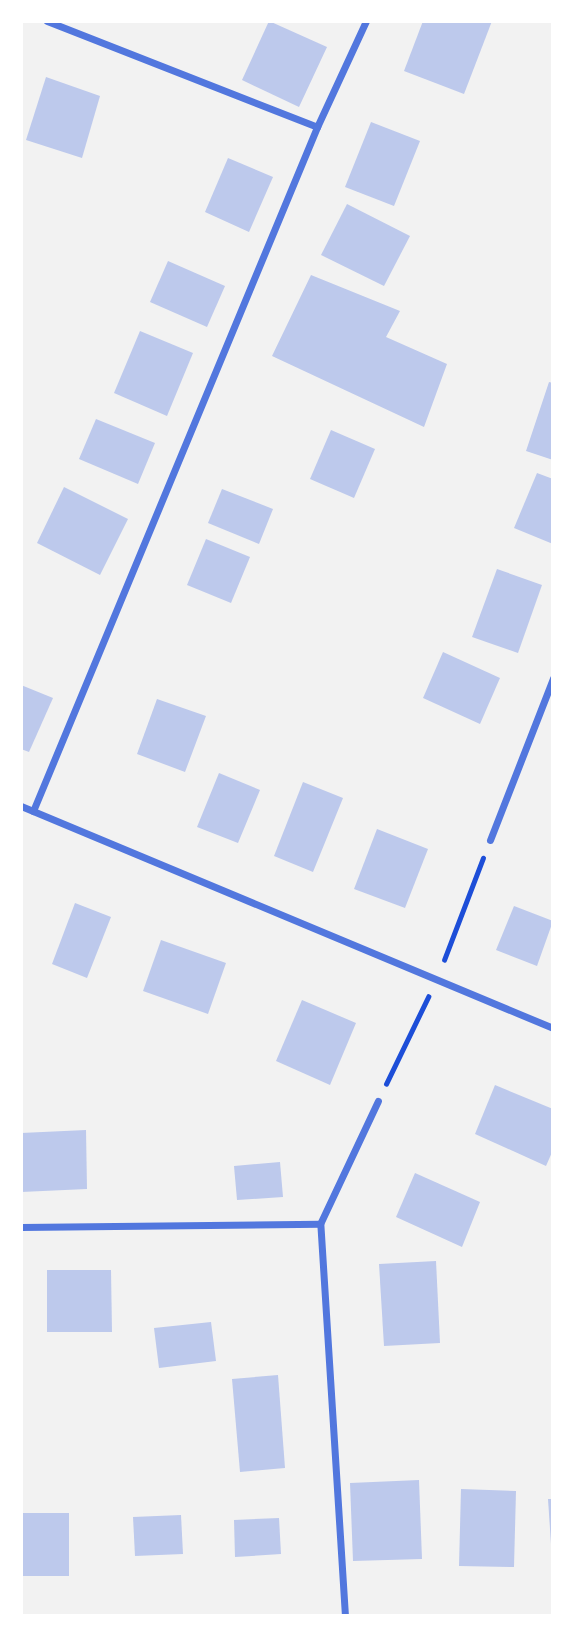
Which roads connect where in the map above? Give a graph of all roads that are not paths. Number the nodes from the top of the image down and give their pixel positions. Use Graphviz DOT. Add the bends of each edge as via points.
graph roads {
  1 [pos="47,21"];
  2 [pos="366,21"];
  3 [pos="317,127"];
  4 [pos="553,677"];
  5 [pos="21,806"];
  6 [pos="33,811"];
  7 [pos="490,840"];
  8 [pos="553,1027"];
  9 [pos="378,1101"];
  10 [pos="320,1224"];
  11 [pos="21,1227"];
  12 [pos="345,1616"];
  1 -- 3 [label="street"];
  2 -- 3 [label="street"];
  3 -- 6 [label="street"];
  4 -- 7 [label="street"];
  5 -- 6 [label="street"];
  6 -- 8 [label="street"];
  9 -- 10 [label="street"];
  10 -- 11 [label="street"];
  10 -- 12 [label="street"];
}
